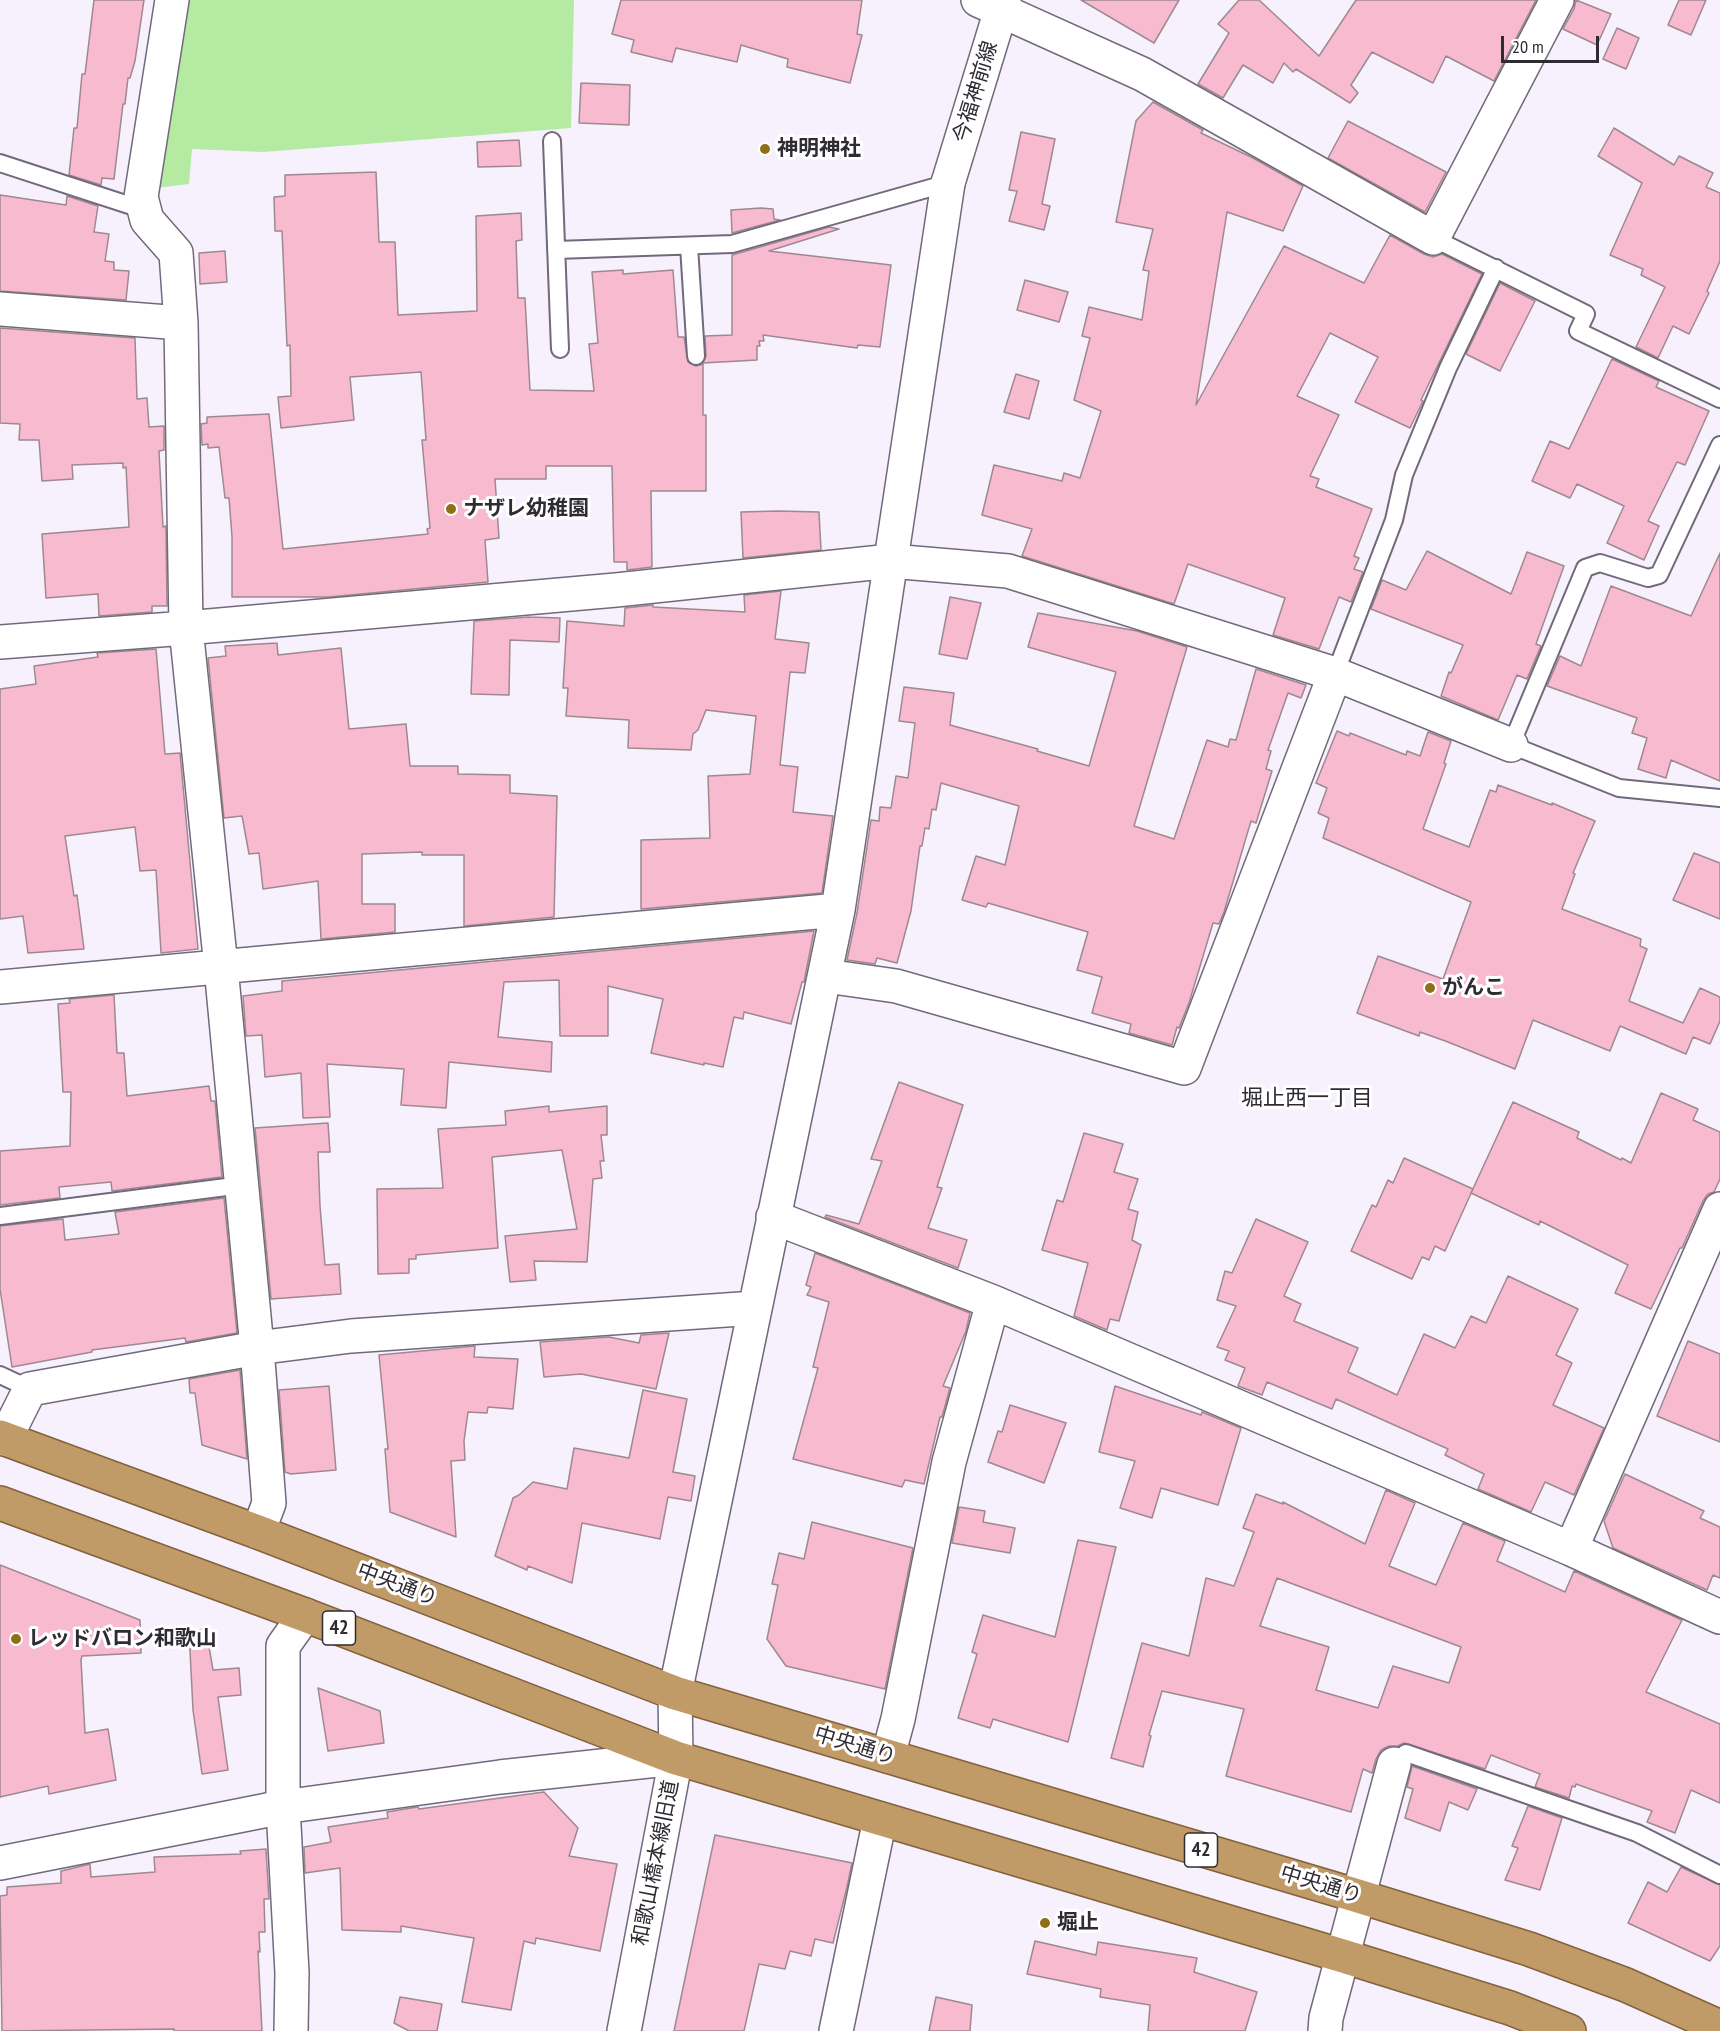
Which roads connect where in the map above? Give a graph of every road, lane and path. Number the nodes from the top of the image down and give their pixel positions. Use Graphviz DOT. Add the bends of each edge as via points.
graph roads {
  1 [pos="172,0"];
  2 [pos="1557,0"];
  3 [pos="994,3"];
  4 [pos="552,141"];
  5 [pos="0,163"];
  6 [pos="948,183"];
  7 [pos="144,210"];
  8 [pos="1433,238"];
  9 [pos="689,246"];
  10 [pos="556,250"];
  11 [pos="1496,268"];
  12 [pos="0,309"];
  13 [pos="181,323"];
  14 [pos="560,349"];
  15 [pos="696,356"];
  16 [pos="1720,399"];
  17 [pos="1720,445"];
  18 [pos="891,561"];
  19 [pos="186,628"];
  20 [pos="0,642"];
  21 [pos="1335,674"];
  22 [pos="1511,745"];
  23 [pos="1720,798"];
  24 [pos="838,910"];
  25 [pos="221,967"];
  26 [pos="826,976"];
  27 [pos="0,987"];
  28 [pos="242,1185"];
  29 [pos="1720,1209"];
  30 [pos="0,1216"];
  31 [pos="773,1217"];
  32 [pos="993,1302"];
  33 [pos="755,1308"];
  34 [pos="257,1348"];
  35 [pos="0,1375"];
  36 [pos="30,1389"];
  37 [pos="2,1438"];
  38 [pos="0,1503"];
  39 [pos="258,1532"];
  40 [pos="1571,1549"];
  41 [pos="305,1615"];
  42 [pos="1720,1617"];
  43 [pos="675,1693"];
  44 [pos="888,1756"];
  45 [pos="676,1758"];
  46 [pos="1394,1764"];
  47 [pos="283,1807"];
  48 [pos="880,1819"];
  49 [pos="0,1863"];
  50 [pos="1720,1875"];
  51 [pos="1358,1896"];
  52 [pos="1343,1956"];
  53 [pos="1718,2022"];
  54 [pos="291,2031"];
  55 [pos="624,2031"];
  56 [pos="836,2031"];
  57 [pos="1325,2031"];
  58 [pos="1569,2031"];
  1 -- 7 [label="street" via="141,197"];
  2 -- 8 [label="street"];
  3 -- 6 [label="street, 今福神前線"];
  3 -- 8 [label="street" via="1142,74"];
  4 -- 10 [label="lane"];
  5 -- 7 [label="lane"];
  6 -- 9 [label="lane" via="732,244"];
  6 -- 18 [label="street, 今福神前線"];
  7 -- 13 [label="street" via="147,220 176,254"];
  8 -- 11 [label="lane"];
  9 -- 10 [label="lane"];
  9 -- 15 [label="lane"];
  10 -- 14 [label="lane"];
  11 -- 16 [label="lane" via="1586,314 1578,330"];
  11 -- 21 [label="lane" via="1448,368 1404,475 1394,520"];
  12 -- 13 [label="street"];
  13 -- 19 [label="street"];
  17 -- 22 [label="lane" via="1659,575 1648,578 1600,563 1586,568"];
  18 -- 19 [label="street"];
  18 -- 21 [label="street" via="1008,571"];
  18 -- 24 [label="street, 今福神前線"];
  19 -- 20 [label="street"];
  19 -- 25 [label="street"];
  21 -- 22 [label="street"];
  21 -- 26 [label="street" via="1184,1068 896,986"];
  22 -- 23 [label="lane" via="1619,788"];
  24 -- 25 [label="street"];
  24 -- 26 [label="street, 和歌山橋本線旧道"];
  25 -- 27 [label="street"];
  25 -- 28 [label="street"];
  26 -- 31 [label="street, 和歌山橋本線旧道"];
  28 -- 30 [label="lane"];
  28 -- 34 [label="street"];
  29 -- 40 [label="street"];
  31 -- 32 [label="street"];
  31 -- 33 [label="street, 和歌山橋本線旧道"];
  32 -- 40 [label="street"];
  32 -- 44 [label="street" via="949,1462"];
  33 -- 34 [label="street" via="351,1336"];
  33 -- 43 [label="street, 和歌山橋本線旧道"];
  34 -- 36 [label="street"];
  34 -- 39 [label="street" via="269,1503"];
  35 -- 36 [label="lane"];
  36 -- 37 [label="street"];
  37 -- 39 [label="highway, 中央通り / 42"];
  38 -- 41 [label="highway, 42"];
  39 -- 43 [label="highway, 中央通り / 42"];
  40 -- 42 [label="street"];
  41 -- 45 [label="highway, 42"];
  41 -- 47 [label="street" via="283,1646"];
  43 -- 44 [label="highway, 中央通り / 42"];
  43 -- 45 [label="street, 和歌山橋本線旧道"];
  44 -- 51 [label="highway, 中央通り / 42"];
  45 -- 47 [label="street"];
  45 -- 48 [label="highway, 42"];
  45 -- 55 [label="street, 和歌山橋本線旧道"];
  46 -- 50 [label="lane" via="1406,1753 1637,1833"];
  46 -- 51 [label="street"];
  47 -- 49 [label="street"];
  47 -- 54 [label="street" via="292,1973"];
  48 -- 52 [label="highway, 42"];
  48 -- 56 [label="street"];
  51 -- 52 [label="street"];
  51 -- 53 [label="highway, 中央通り / 42" via="1550,1957"];
  52 -- 57 [label="street"];
  52 -- 58 [label="highway, 42" via="1510,2008"];
}
